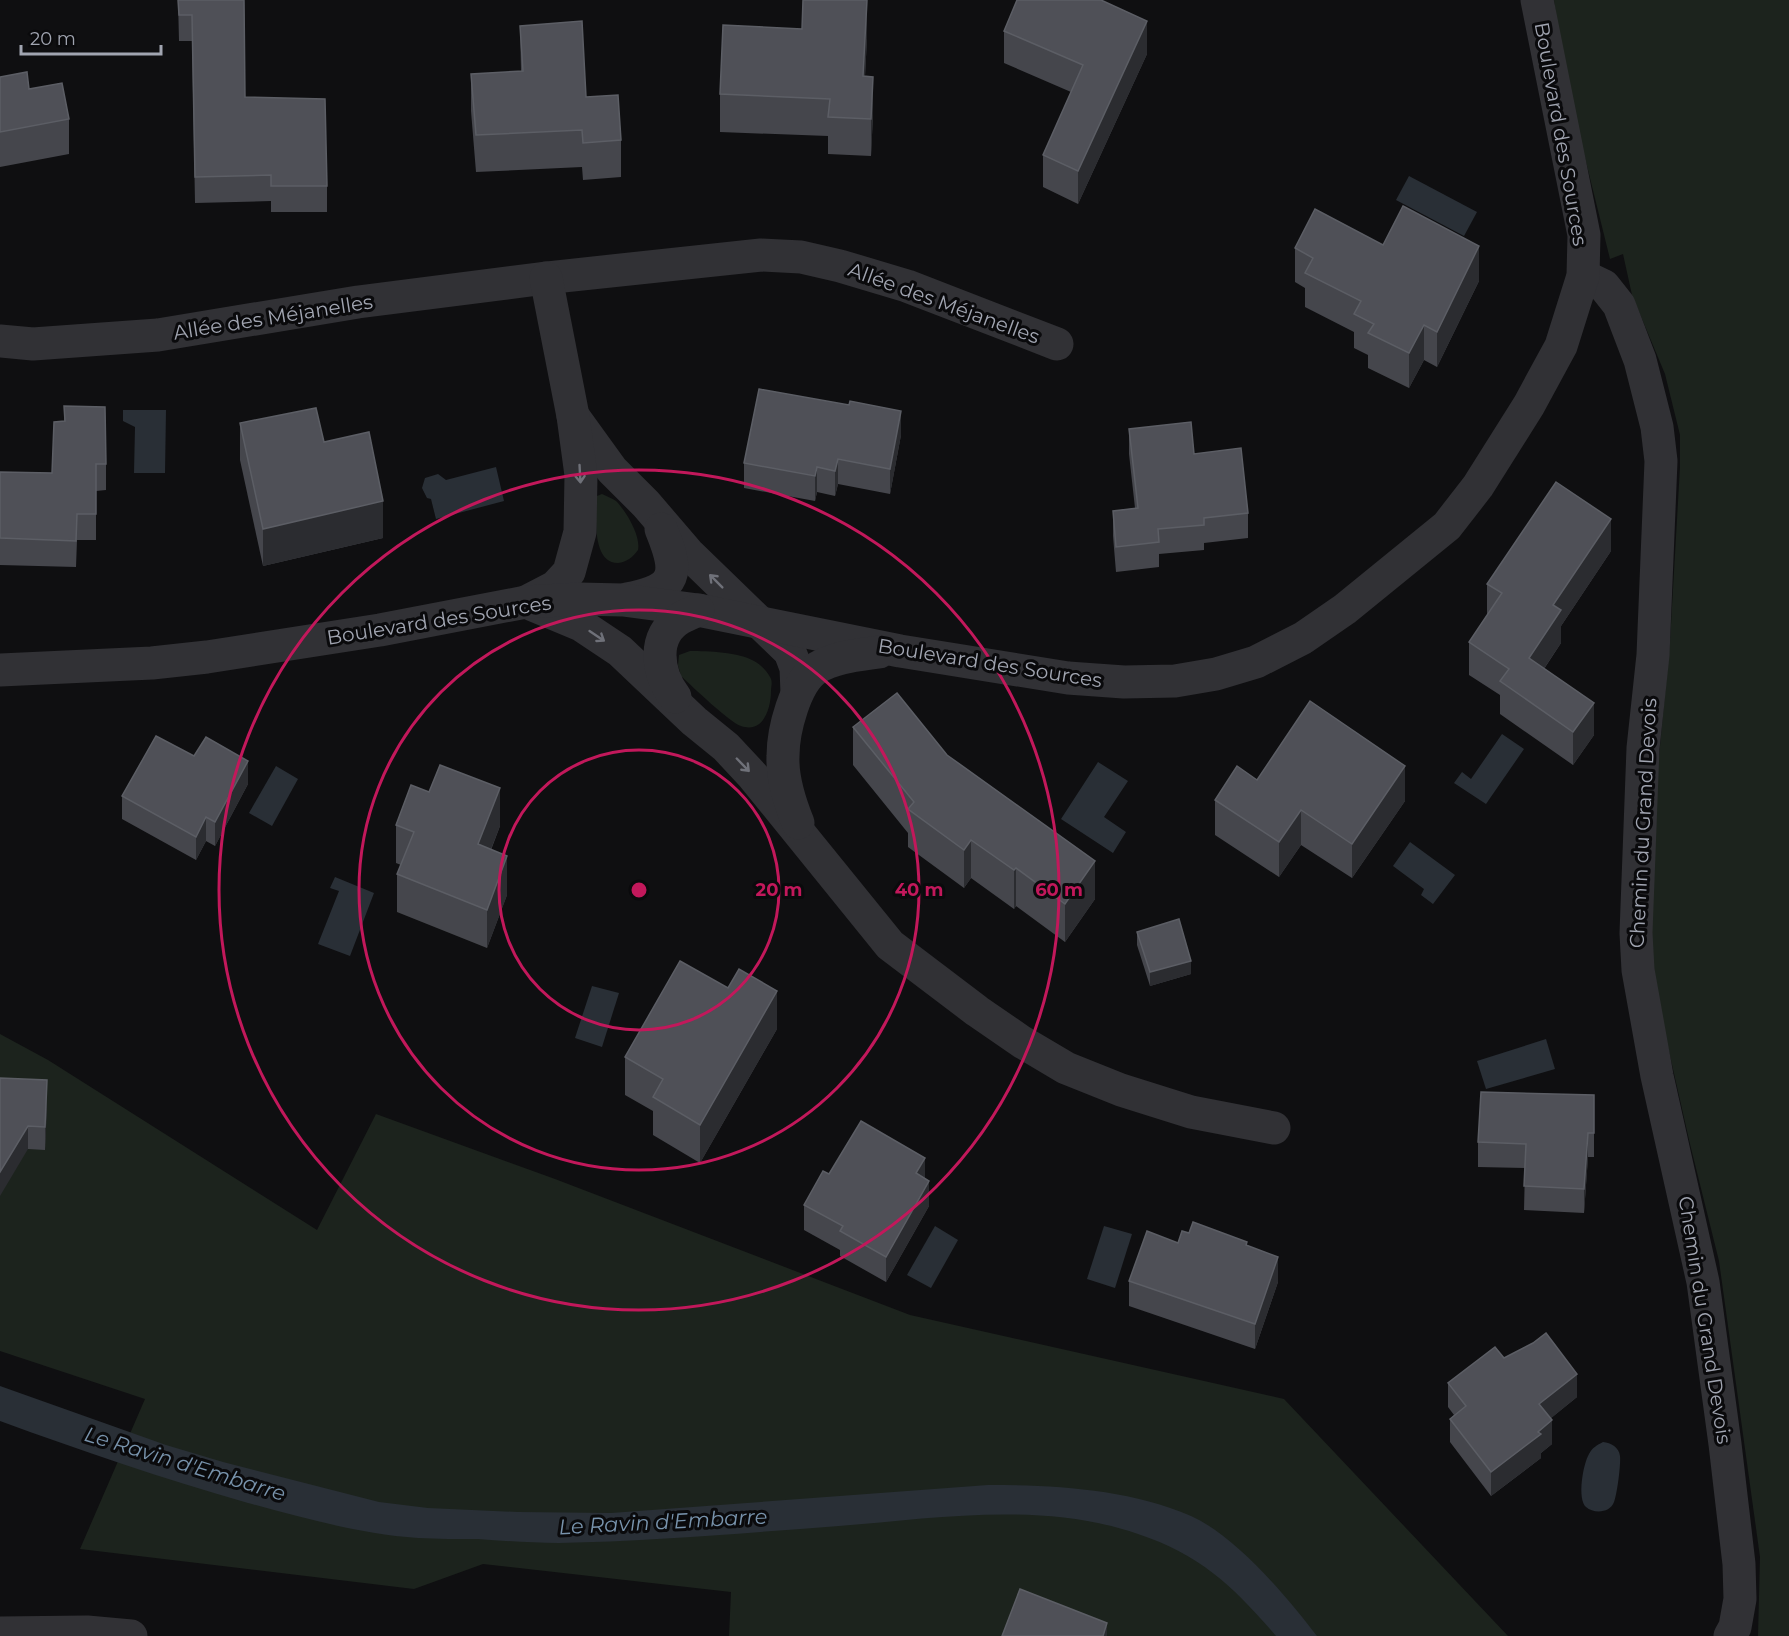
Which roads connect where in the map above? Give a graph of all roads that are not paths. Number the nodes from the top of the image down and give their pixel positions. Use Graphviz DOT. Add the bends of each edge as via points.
graph roads {
  1 [pos="1537,0"];
  2 [pos="1583,276"];
  3 [pos="546,278"];
  4 [pos="0,341"];
  5 [pos="1057,344"];
  6 [pos="573,416"];
  7 [pos="646,504"];
  8 [pos="622,600"];
  9 [pos="526,602"];
  10 [pos="698,610"];
  11 [pos="758,623"];
  12 [pos="893,649"];
  13 [pos="0,670"];
  14 [pos="797,693"];
  15 [pos="694,721"];
  16 [pos="804,839"];
  17 [pos="1274,1128"];
  18 [pos="0,1633"];
  19 [pos="131,1636"];
  20 [pos="1730,1636"];
  1 -- 2 [label="street, Boulevard des Sources" via="1584,235"];
  2 -- 12 [label="street, Boulevard des Sources" via="1561,346 1478,486 1447,526 1303,638 1256,662 1175,681 1068,678"];
  2 -- 20 [label="street, Chemin du Grand Devois" via="1604,286 1619,305 1640,360 1660,450 1654,632 1643,748 1638,970 1657,1076 1703,1282 1727,1455 1739,1587 1735,1627"];
  3 -- 4 [label="street, Allée des Méjanelles" via="158,335 33,344"];
  3 -- 5 [label="street, Allée des Méjanelles" via="749,256 801,257 907,286"];
  3 -- 6 [label="street"];
  6 -- 7 [label="street" via="612,470"];
  6 -- 9 [label="street, one-way" via="581,475 580,532 569,572 555,587"];
  7 -- 8 [label="street" via="661,529 674,569 668,580 650,595"];
  11 -- 7 [label="street, one-way"];
  8 -- 9 [label="street, Boulevard des Sources"];
  8 -- 10 [label="street, Boulevard des Sources"];
  9 -- 13 [label="street, Boulevard des Sources" via="207,657"];
  9 -- 15 [label="street, one-way" via="581,625 620,651"];
  10 -- 11 [label="street, Boulevard des Sources"];
  10 -- 15 [label="street" via="668,629 659,659 670,690"];
  11 -- 12 [label="street, Boulevard des Sources"];
  11 -- 14 [label="street" via="790,652 796,668"];
  12 -- 14 [label="street" via="843,658 818,668 805,678"];
  14 -- 16 [label="street" via="783,756 787,789"];
  15 -- 16 [label="street, one-way" via="726,747"];
  16 -- 17 [label="street" via="890,945 1022,1042 1066,1068 1121,1090 1191,1112"];
  18 -- 19 [label="street"];
}
